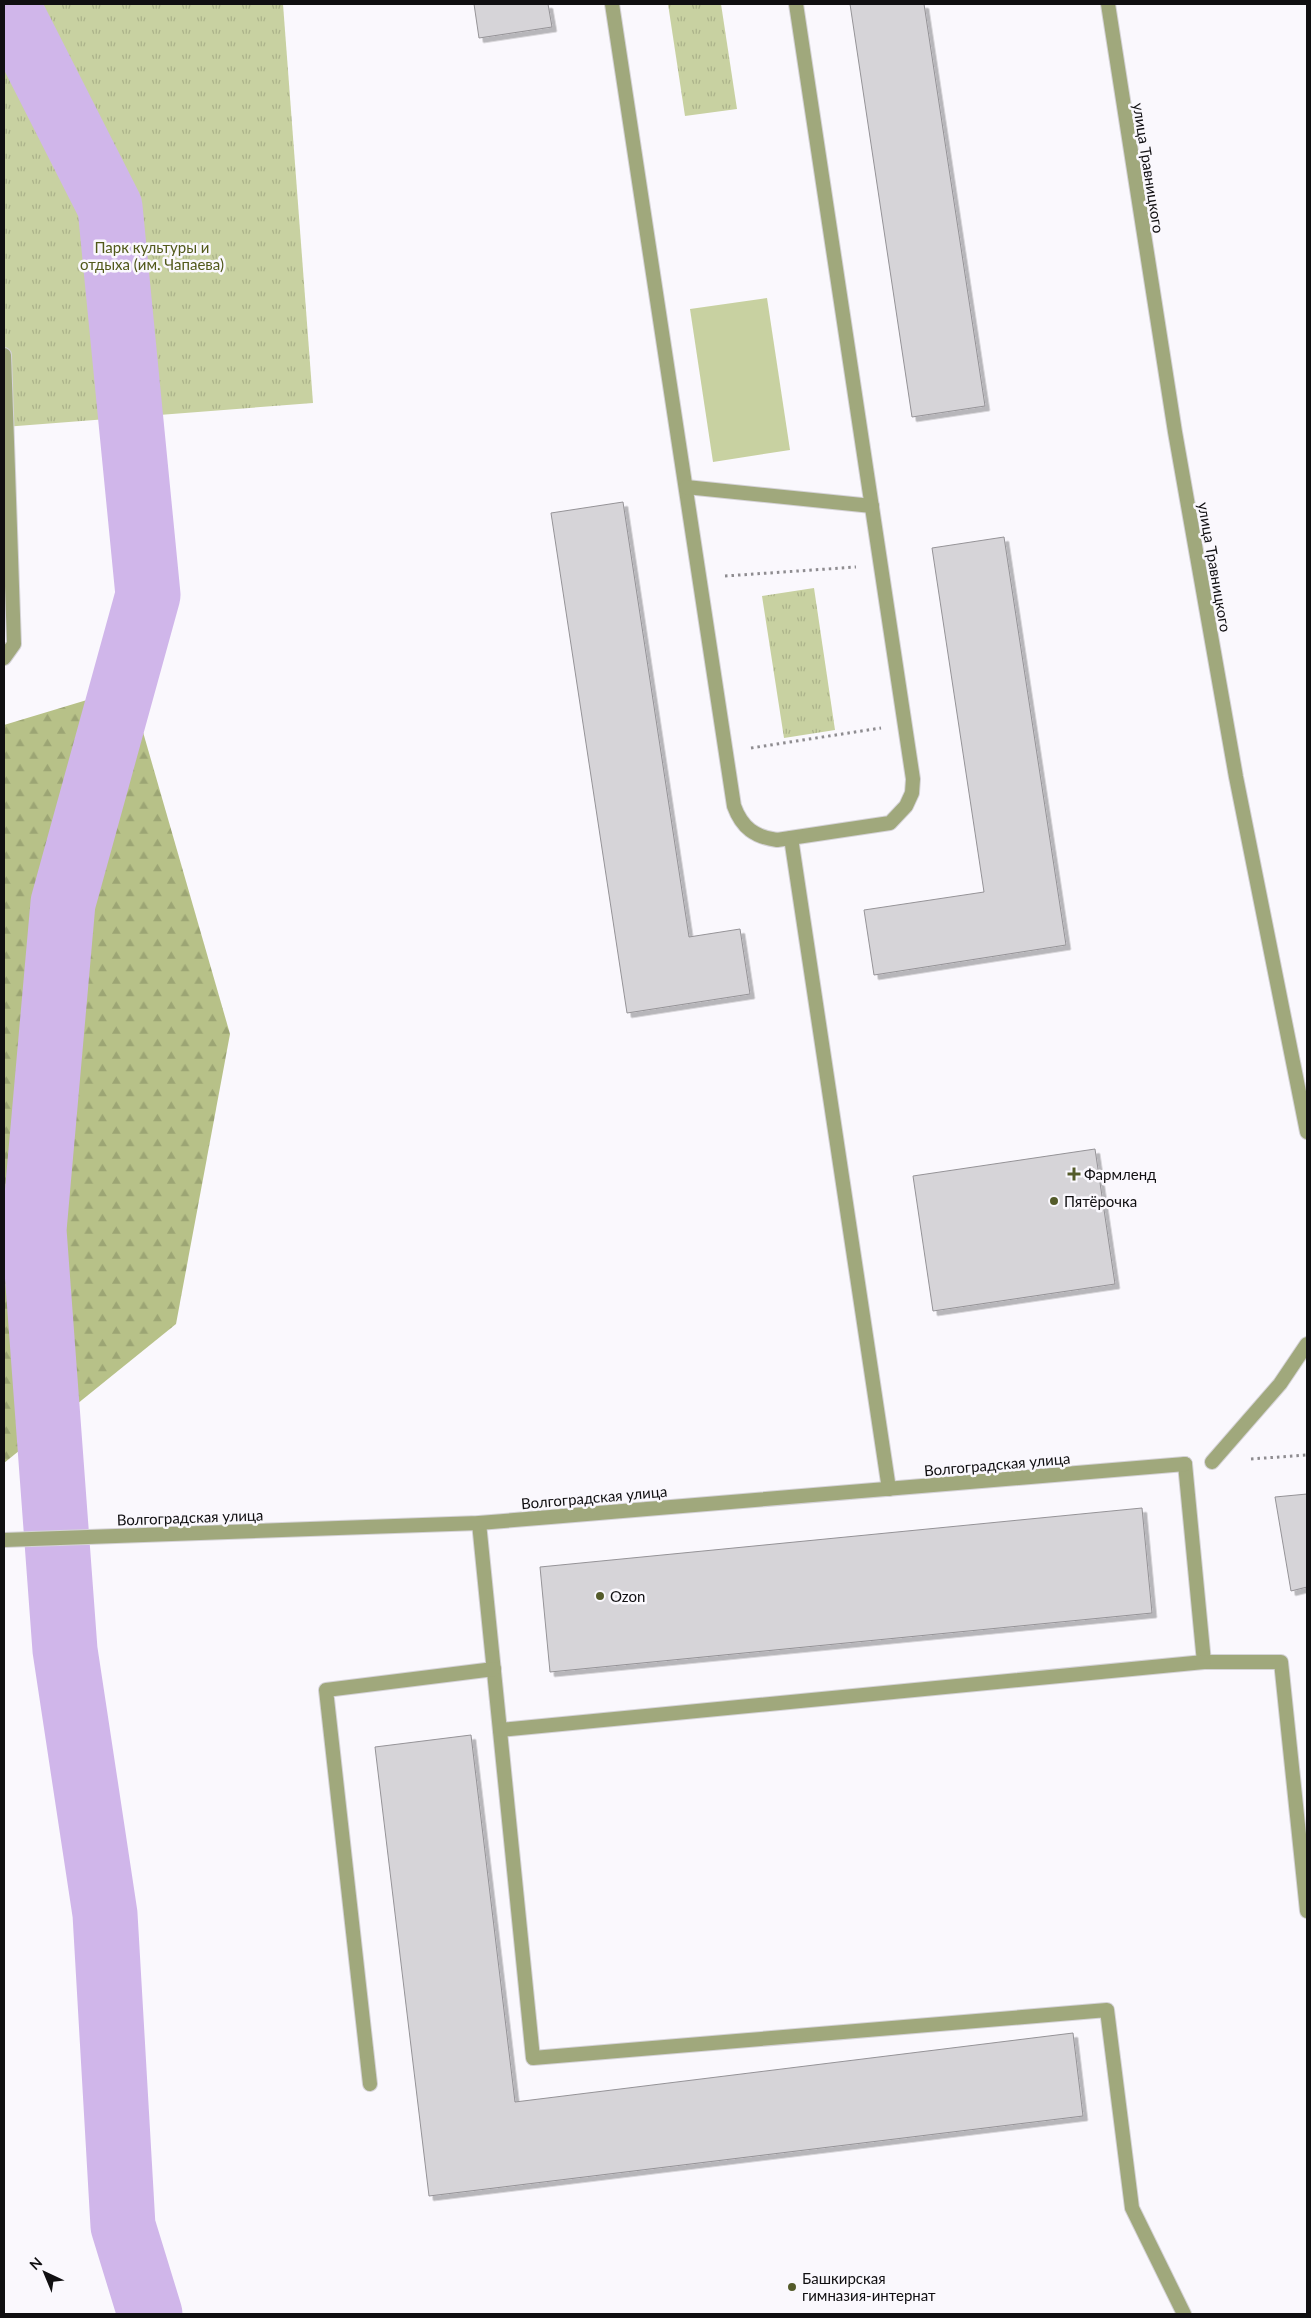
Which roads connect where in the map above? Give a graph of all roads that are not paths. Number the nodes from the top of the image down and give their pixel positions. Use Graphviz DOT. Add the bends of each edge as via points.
graph roads {
  1 [pos="612,4"];
  2 [pos="796,4"];
  3 [pos="1108,4"];
  4 [pos="4,355"];
  5 [pos="686,487"];
  6 [pos="872,506"];
  7 [pos="4,658"];
  8 [pos="790,838"];
  9 [pos="1307,1132"];
  10 [pos="1307,1344"];
  11 [pos="1212,1462"];
  12 [pos="889,1489"];
  13 [pos="479,1523"];
  14 [pos="4,1540"];
  15 [pos="1204,1662"];
  16 [pos="494,1669"];
  17 [pos="500,1730"];
  18 [pos="1307,1911"];
  19 [pos="370,2084"];
  20 [pos="1184,2314"];
  1 -- 5 [label="street"];
  2 -- 6 [label="street"];
  3 -- 9 [label="street, улица Травницкого" via="1176,441 1236,777"];
  4 -- 7 [label="street" via="14,644"];
  5 -- 6 [label="street"];
  5 -- 8 [label="street" via="734,806 743,825 753,833 777,840"];
  6 -- 8 [label="street" via="914,779 912,793 906,806 890,823"];
  8 -- 12 [label="street"];
  10 -- 11 [label="street" via="1280,1384"];
  12 -- 13 [label="street, Волгоградская улица"];
  12 -- 15 [label="street, Волгоградская улица" via="1185,1464"];
  13 -- 14 [label="street, Волгоградская улица"];
  13 -- 16 [label="street"];
  15 -- 17 [label="street"];
  15 -- 18 [label="street" via="1281,1662"];
  16 -- 17 [label="street"];
  16 -- 19 [label="street" via="326,1690"];
  17 -- 20 [label="street" via="534,2058 1107,2010 1132,2208"];
}
